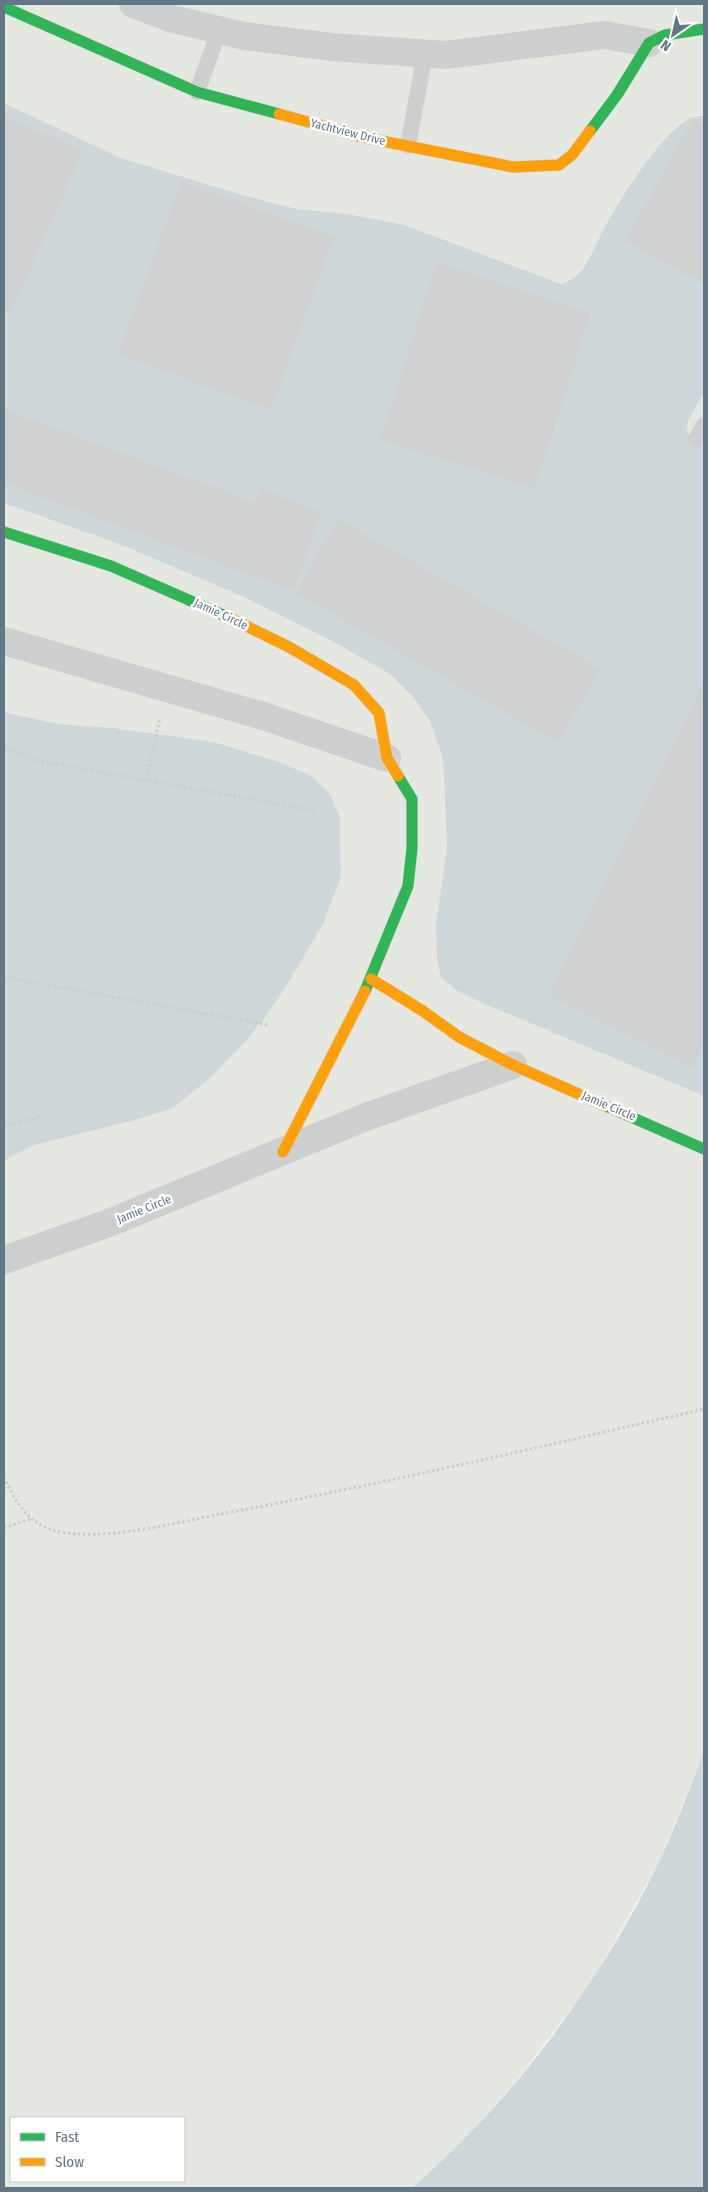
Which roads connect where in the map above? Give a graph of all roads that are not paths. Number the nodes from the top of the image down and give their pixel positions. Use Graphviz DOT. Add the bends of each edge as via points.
graph roads {
  1 [pos="133,4"];
  2 [pos="4,8"];
  3 [pos="704,29"];
  4 [pos="219,31"];
  5 [pos="649,43"];
  6 [pos="425,53"];
  7 [pos="197,92"];
  8 [pos="408,146"];
  9 [pos="4,532"];
  10 [pos="4,642"];
  11 [pos="387,758"];
  12 [pos="371,979"];
  13 [pos="513,1065"];
  14 [pos="704,1149"];
  15 [pos="283,1152"];
  16 [pos="4,1260"];
  1 -- 4 [label="street"];
  2 -- 7 [label="street, Yachtview Drive"];
  3 -- 5 [label="street" via="665,35"];
  4 -- 6 [label="street" via="332,47"];
  4 -- 7 [label="lane"];
  5 -- 6 [label="street" via="604,35 446,55"];
  5 -- 8 [label="street, Yachtview Drive" via="572,155 559,165 514,167"];
  6 -- 8 [label="lane"];
  7 -- 8 [label="street, Yachtview Drive"];
  9 -- 11 [label="street, Jamie Circle" via="111,566 202,604 289,647 354,685 379,713"];
  10 -- 11 [label="street" via="263,716"];
  11 -- 12 [label="street, Jamie Circle" via="412,799 412,848 408,886"];
  12 -- 13 [label="street, Jamie Circle" via="459,1037"];
  12 -- 15 [label="street, Jamie Circle"];
  13 -- 14 [label="street, Jamie Circle"];
  13 -- 15 [label="street, Jamie Circle" via="363,1118"];
  15 -- 16 [label="street, Jamie Circle" via="109,1224"];
}
